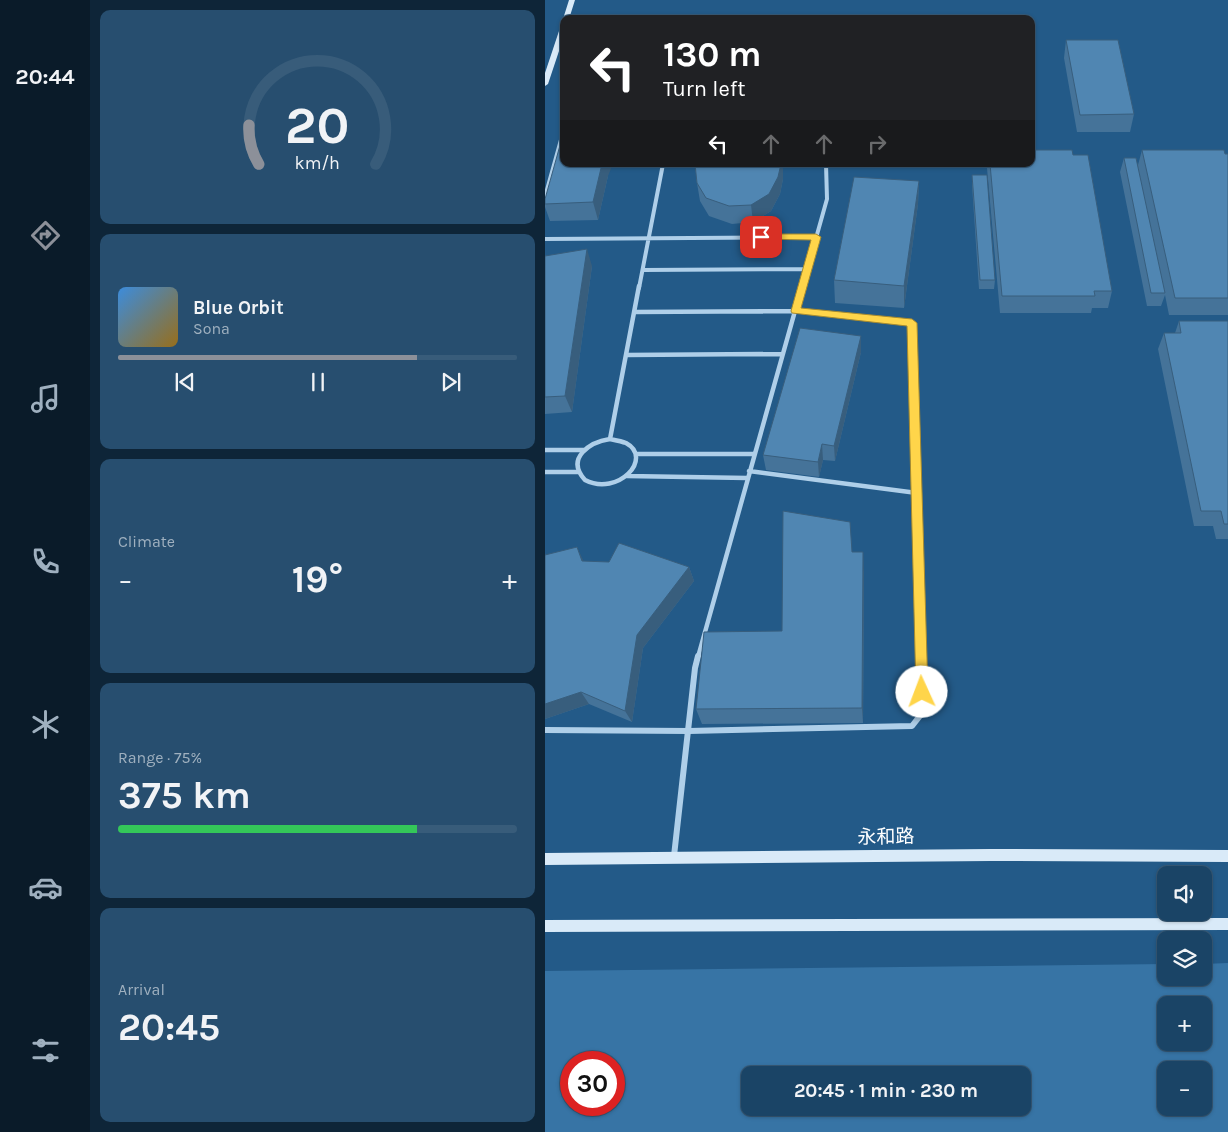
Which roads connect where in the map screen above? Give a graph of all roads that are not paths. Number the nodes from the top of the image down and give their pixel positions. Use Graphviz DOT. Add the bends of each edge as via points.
graph roads {
  1 [pos="572,0"];
  2 [pos="567,15"];
  3 [pos="560,37"];
  4 [pos="545,84"];
  5 [pos="560,144"];
  6 [pos="662,167"];
  7 [pos="826,167"];
  8 [pos="545,196"];
  9 [pos="816,237"];
  10 [pos="649,238"];
  11 [pos="545,239"];
  12 [pos="807,269"];
  13 [pos="643,270"];
  14 [pos="796,311"];
  15 [pos="634,312"];
  16 [pos="783,354"];
  17 [pos="626,355"];
  18 [pos="609,439"];
  19 [pos="545,450"];
  20 [pos="584,450"];
  21 [pos="636,454"];
  22 [pos="753,454"];
  23 [pos="749,471"];
  24 [pos="545,472"];
  25 [pos="578,472"];
  26 [pos="627,476"];
  27 [pos="747,478"];
  28 [pos="917,493"];
  29 [pos="545,730"];
  30 [pos="689,732"];
  31 [pos="1228,856"];
  32 [pos="674,858"];
  33 [pos="545,859"];
  34 [pos="1228,924"];
  35 [pos="545,926"];
  1 -- 2 [label="main road"];
  3 -- 4 [label="main road"];
  5 -- 8 [label="street"];
  6 -- 10 [label="street"];
  7 -- 9 [label="street" via="827,199"];
  9 -- 10 [label="street"];
  9 -- 12 [label="street"];
  10 -- 11 [label="street"];
  10 -- 13 [label="street"];
  12 -- 13 [label="street"];
  12 -- 14 [label="street"];
  13 -- 15 [label="street"];
  14 -- 15 [label="street"];
  14 -- 16 [label="street"];
  14 -- 28 [label="street" via="912,323"];
  15 -- 17 [label="street"];
  16 -- 17 [label="street"];
  16 -- 22 [label="street"];
  17 -- 18 [label="street"];
  18 -- 20 [label="street" via="600,440"];
  18 -- 21 [label="street" via="627,442"];
  19 -- 20 [label="street"];
  20 -- 25 [label="street" via="577,464"];
  21 -- 22 [label="street"];
  21 -- 26 [label="street" via="636,462"];
  22 -- 23 [label="street"];
  23 -- 27 [label="street"];
  23 -- 28 [label="street"];
  24 -- 25 [label="street"];
  25 -- 26 [label="street" via="590,483 599,485 619,482"];
  26 -- 27 [label="street"];
  27 -- 30 [label="street" via="695,668"];
  28 -- 30 [label="street" via="923,712 912,726"];
  29 -- 30 [label="street"];
  30 -- 32 [label="street"];
  31 -- 32 [label="main road, 永和路" via="990,854"];
  32 -- 33 [label="main road, 永和路"];
  34 -- 35 [label="main road"];
}
